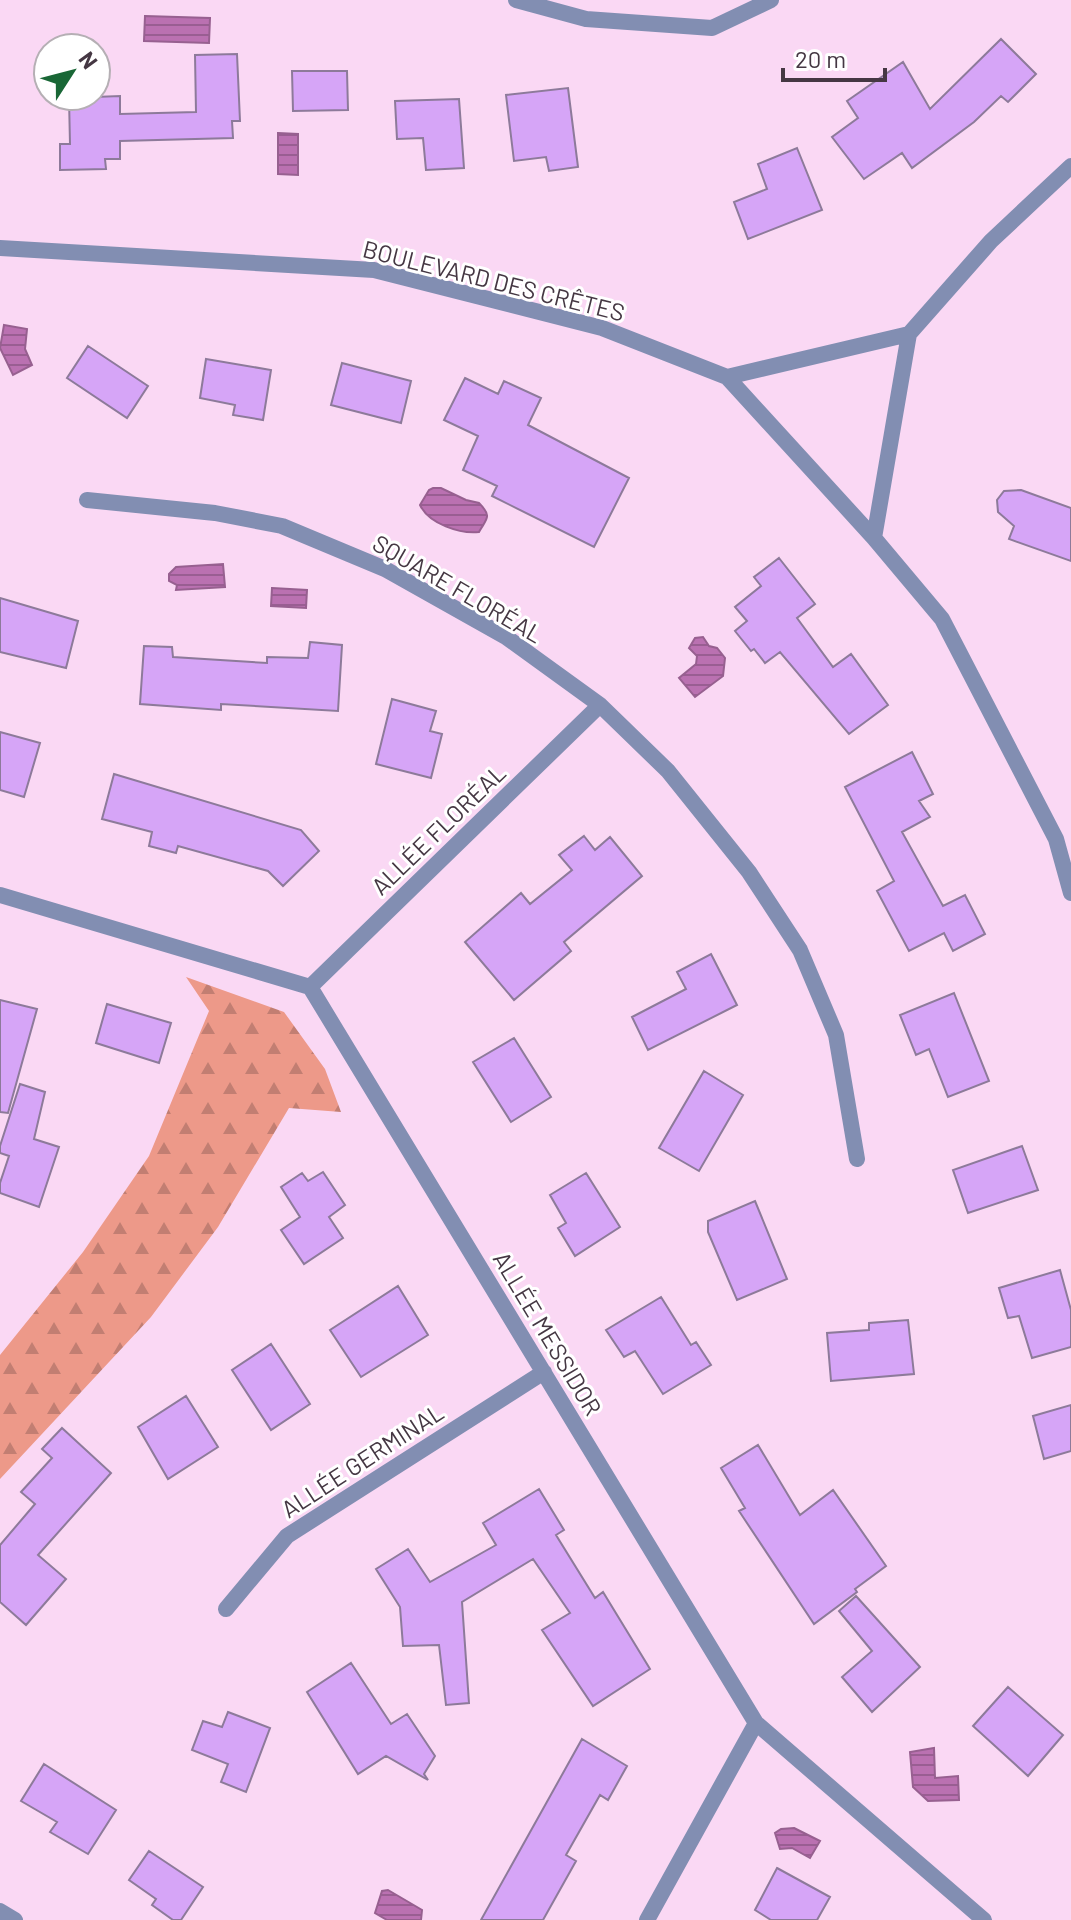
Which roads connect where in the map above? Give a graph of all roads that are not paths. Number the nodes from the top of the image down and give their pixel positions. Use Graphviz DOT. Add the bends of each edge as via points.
graph roads {
  1 [pos="516,0"];
  2 [pos="771,0"];
  3 [pos="1071,166"];
  4 [pos="0,248"];
  5 [pos="909,334"];
  6 [pos="727,377"];
  7 [pos="87,500"];
  8 [pos="874,538"];
  9 [pos="600,705"];
  10 [pos="1071,893"];
  11 [pos="0,895"];
  12 [pos="310,987"];
  13 [pos="857,1159"];
  14 [pos="544,1372"];
  15 [pos="226,1609"];
  16 [pos="756,1723"];
  17 [pos="0,1911"];
  18 [pos="15,1920"];
  19 [pos="647,1920"];
  20 [pos="984,1920"];
  1 -- 2 [label="street" via="586,19 712,28"];
  3 -- 5 [label="street" via="991,241"];
  4 -- 6 [label="street, BOULEVARD DES CRÊTES" via="374,270 602,328"];
  5 -- 6 [label="street"];
  5 -- 8 [label="street"];
  6 -- 8 [label="street, BOULEVARD DES CRÊTES"];
  7 -- 9 [label="street, SQUARE FLORÉAL" via="215,513 295,531 385,569 506,637"];
  8 -- 10 [label="street, BOULEVARD DES CRÊTES" via="942,619 1056,839"];
  9 -- 12 [label="street, ALLÉE FLORÉAL"];
  9 -- 13 [label="street, SQUARE FLORÉAL" via="668,771 749,872 800,950 836,1035"];
  11 -- 12 [label="street"];
  12 -- 14 [label="street, ALLÉE MESSIDOR"];
  14 -- 15 [label="street, ALLÉE GERMINAL" via="287,1536"];
  14 -- 16 [label="street, ALLÉE MESSIDOR"];
  16 -- 19 [label="street"];
  16 -- 20 [label="street, ALLÉE MESSIDOR"];
  17 -- 18 [label="street"];
}
